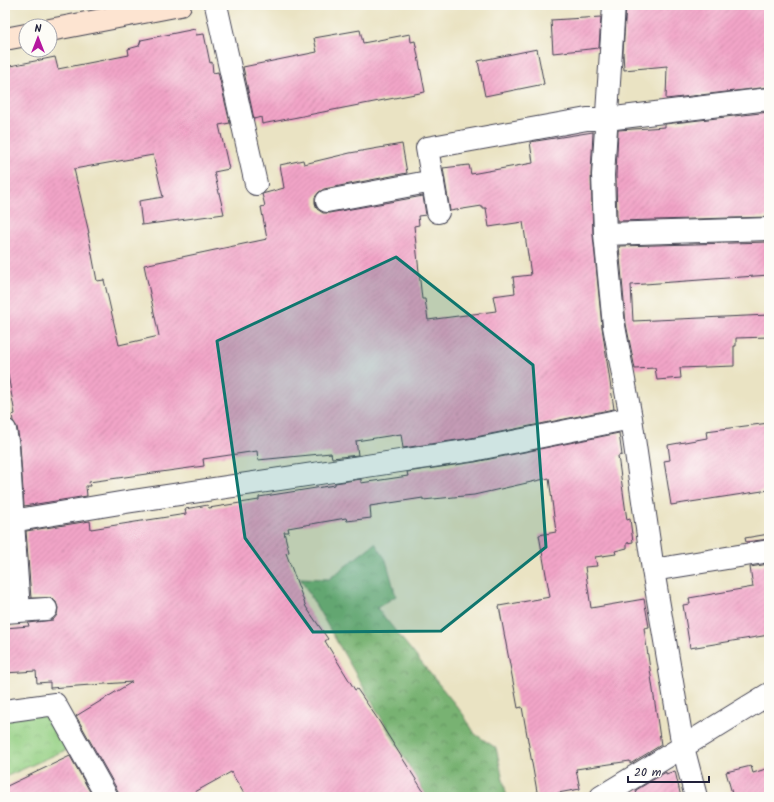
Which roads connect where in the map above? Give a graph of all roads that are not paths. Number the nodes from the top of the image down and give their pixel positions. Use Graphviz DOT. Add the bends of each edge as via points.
graph roads {
  1 [pos="180,5"];
  2 [pos="216,5"];
  3 [pos="614,5"];
  4 [pos="58,28"];
  5 [pos="18,37"];
  6 [pos="5,39"];
  7 [pos="769,98"];
  8 [pos="607,119"];
  9 [pos="433,181"];
  10 [pos="256,184"];
  11 [pos="327,201"];
  12 [pos="438,212"];
  13 [pos="769,229"];
  14 [pos="605,234"];
  15 [pos="631,418"];
  16 [pos="5,430"];
  17 [pos="12,520"];
  18 [pos="769,551"];
  19 [pos="653,570"];
  20 [pos="46,609"];
  21 [pos="12,612"];
  22 [pos="769,694"];
  23 [pos="5,711"];
  24 [pos="683,747"];
  25 [pos="107,797"];
  26 [pos="601,797"];
  27 [pos="696,797"];
  1 -- 4 [label="main road"];
  2 -- 10 [label="street"];
  3 -- 8 [label="street"];
  5 -- 6 [label="main road"];
  7 -- 8 [label="street"];
  8 -- 9 [label="street" via="587,119 428,148"];
  8 -- 14 [label="street" via="603,175"];
  9 -- 11 [label="street"];
  9 -- 12 [label="street"];
  13 -- 14 [label="street"];
  14 -- 15 [label="street" via="614,326"];
  15 -- 17 [label="street" via="473,450"];
  15 -- 19 [label="street"];
  16 -- 17 [label="street"];
  17 -- 21 [label="street"];
  18 -- 19 [label="street"];
  19 -- 24 [label="street"];
  20 -- 21 [label="street"];
  22 -- 24 [label="street"];
  23 -- 25 [label="street" via="55,704"];
  24 -- 26 [label="street"];
  24 -- 27 [label="street"];
}
